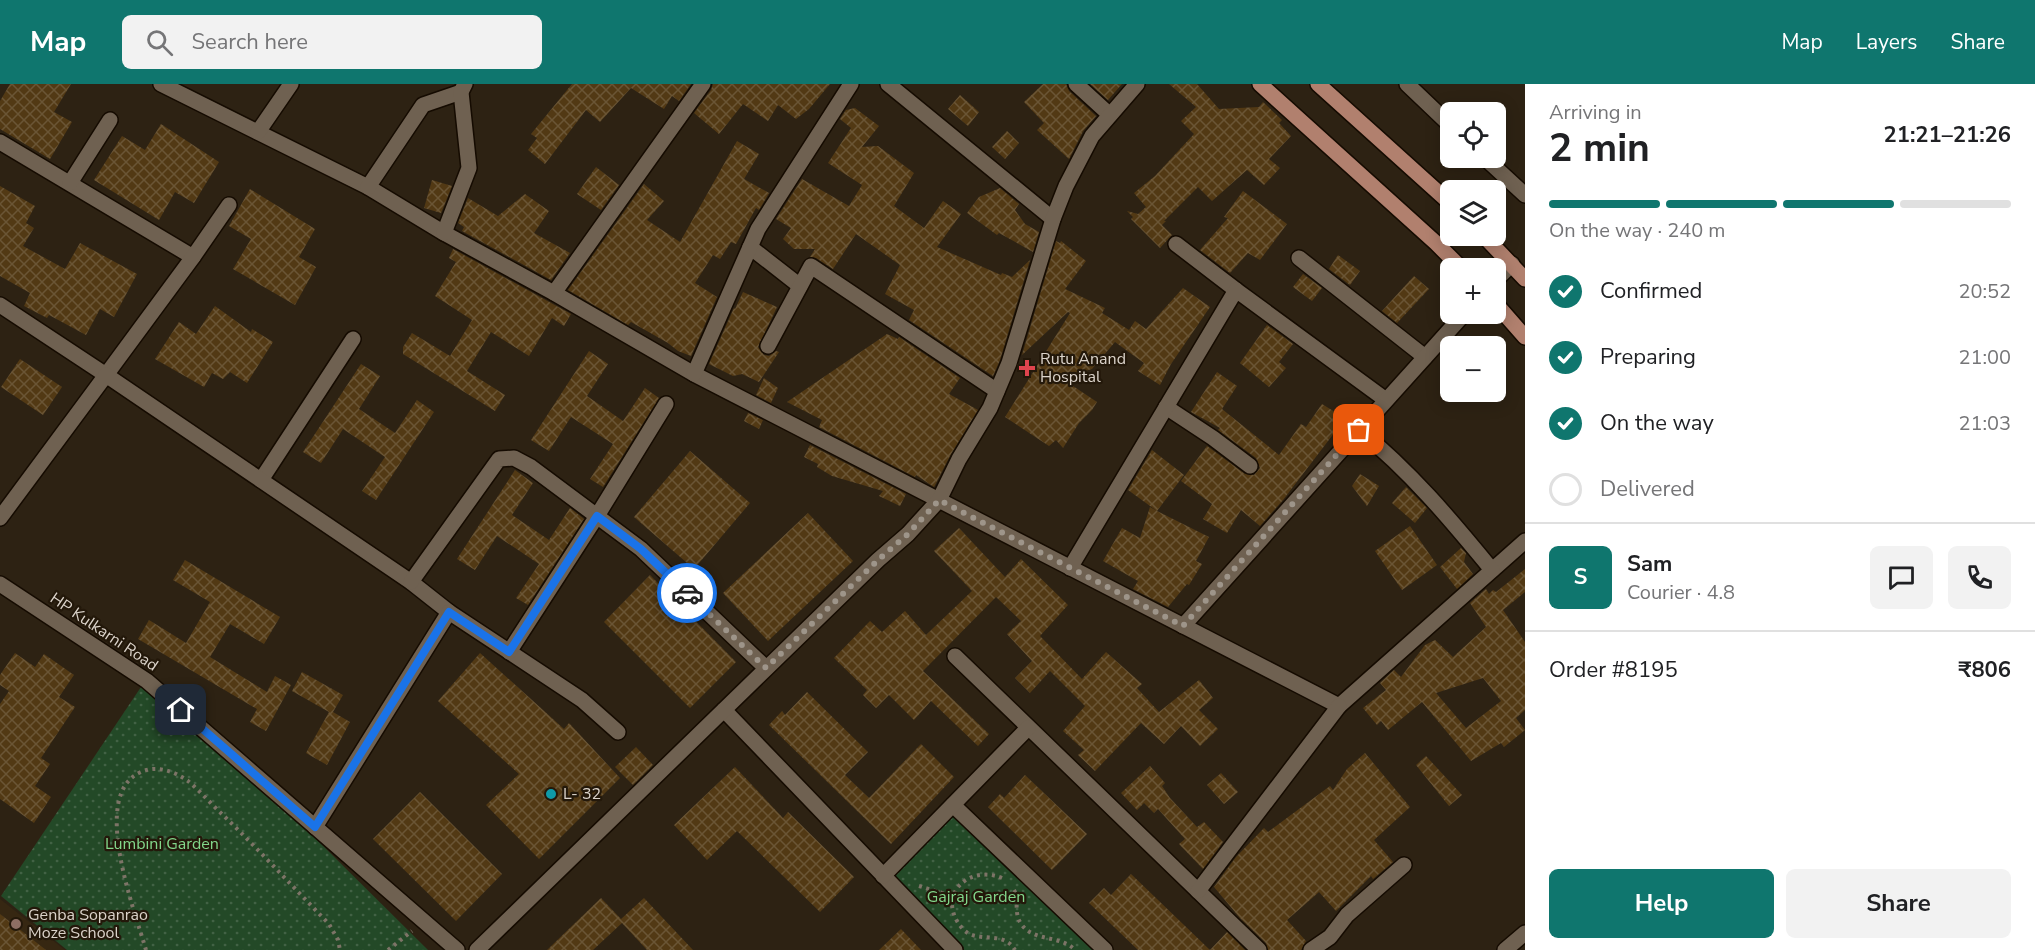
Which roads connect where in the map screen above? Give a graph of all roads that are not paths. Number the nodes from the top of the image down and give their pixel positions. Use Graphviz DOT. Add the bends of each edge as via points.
graph roads {
  1 [pos="160,84"];
  2 [pos="291,84"];
  3 [pos="703,84"];
  4 [pos="851,84"];
  5 [pos="888,84"];
  6 [pos="1076,84"];
  7 [pos="1137,84"];
  8 [pos="1260,84"];
  9 [pos="1318,84"];
  10 [pos="1407,84"];
  11 [pos="463,88"];
  12 [pos="1110,115"];
  13 [pos="1440,115"];
  14 [pos="110,120"];
  15 [pos="258,132"];
  16 [pos="0,142"];
  17 [pos="1496,168"];
  18 [pos="70,183"];
  19 [pos="368,187"];
  20 [pos="1440,194"];
  21 [pos="1525,195"];
  22 [pos="229,205"];
  23 [pos="1053,219"];
  24 [pos="444,233"];
  25 [pos="1176,244"];
  26 [pos="1494,246"];
  27 [pos="750,247"];
  28 [pos="193,257"];
  29 [pos="1299,258"];
  30 [pos="1451,258"];
  31 [pos="1512,264"];
  32 [pos="1506,270"];
  33 [pos="1525,279"];
  34 [pos="800,286"];
  35 [pos="1236,290"];
  36 [pos="555,293"];
  37 [pos="0,305"];
  38 [pos="1506,315"];
  39 [pos="1455,324"];
  40 [pos="1525,337"];
  41 [pos="353,339"];
  42 [pos="768,346"];
  43 [pos="1425,357"];
  44 [pos="694,374"];
  45 [pos="106,375"];
  46 [pos="997,391"];
  47 [pos="1386,400"];
  48 [pos="666,404"];
  49 [pos="1166,407"];
  50 [pos="1359,430"];
  51 [pos="1250,466"];
  52 [pos="261,480"];
  53 [pos="939,500"];
  54 [pos="597,516"];
  55 [pos="0,518"];
  56 [pos="1525,541"];
  57 [pos="1070,567"];
  58 [pos="1492,570"];
  59 [pos="411,582"];
  60 [pos="0,584"];
  61 [pos="449,612"];
  62 [pos="1183,626"];
  63 [pos="509,652"];
  64 [pos="955,656"];
  65 [pos="766,668"];
  66 [pos="1339,706"];
  67 [pos="724,710"];
  68 [pos="1028,728"];
  69 [pos="618,732"];
  70 [pos="953,805"];
  71 [pos="315,827"];
  72 [pos="1404,865"];
  73 [pos="883,876"];
  74 [pos="1198,891"];
  75 [pos="1525,933"];
  76 [pos="457,950"];
  77 [pos="477,950"];
  78 [pos="955,950"];
  79 [pos="1105,950"];
  80 [pos="1259,950"];
  81 [pos="1311,950"];
  82 [pos="1505,950"];
  1 -- 15 [label="street"];
  2 -- 15 [label="street"];
  3 -- 36 [label="street"];
  4 -- 27 [label="street"];
  5 -- 23 [label="street"];
  6 -- 12 [label="street"];
  7 -- 12 [label="street"];
  8 -- 30 [label="main road"];
  9 -- 20 [label="main road"];
  10 -- 13 [label="street"];
  11 -- 19 [label="street" via="423,105"];
  11 -- 24 [label="street" via="469,168"];
  12 -- 23 [label="street" via="1078,160"];
  14 -- 18 [label="street"];
  15 -- 19 [label="street"];
  16 -- 18 [label="street"];
  17 -- 21 [label="street"];
  18 -- 28 [label="street"];
  19 -- 24 [label="street"];
  22 -- 28 [label="street"];
  23 -- 46 [label="street"];
  24 -- 36 [label="street"];
  25 -- 35 [label="street"];
  26 -- 31 [label="main road"];
  27 -- 34 [label="street"];
  27 -- 44 [label="street"];
  28 -- 45 [label="street"];
  29 -- 43 [label="street"];
  31 -- 32 [label="street"];
  31 -- 33 [label="main road"];
  34 -- 42 [label="street"];
  34 -- 46 [label="street" via="811,266"];
  35 -- 47 [label="street"];
  35 -- 49 [label="street"];
  36 -- 44 [label="street"];
  37 -- 45 [label="street"];
  38 -- 40 [label="main road"];
  39 -- 43 [label="street"];
  41 -- 52 [label="street"];
  43 -- 47 [label="street"];
  44 -- 53 [label="street"];
  45 -- 52 [label="street"];
  45 -- 55 [label="street"];
  46 -- 53 [label="street"];
  47 -- 50 [label="street"];
  48 -- 54 [label="street"];
  49 -- 51 [label="street"];
  49 -- 57 [label="street"];
  50 -- 58 [label="street" via="1441,507"];
  50 -- 62 [label="street"];
  52 -- 59 [label="street"];
  53 -- 57 [label="street"];
  53 -- 65 [label="street"];
  54 -- 59 [label="street" via="531,467 514,458 499,459"];
  54 -- 63 [label="street"];
  54 -- 65 [label="street" via="641,549"];
  56 -- 58 [label="street"];
  57 -- 62 [label="street"];
  58 -- 66 [label="street"];
  59 -- 61 [label="street"];
  60 -- 71 [label="street, HP Kulkarni Road" via="147,681"];
  61 -- 63 [label="street"];
  61 -- 71 [label="street"];
  62 -- 66 [label="street"];
  63 -- 69 [label="street" via="582,700"];
  64 -- 68 [label="street"];
  65 -- 67 [label="street"];
  66 -- 74 [label="street"];
  67 -- 73 [label="street"];
  67 -- 77 [label="street"];
  68 -- 70 [label="street"];
  68 -- 74 [label="street"];
  70 -- 73 [label="street"];
  70 -- 79 [label="street"];
  71 -- 76 [label="street, HP Kulkarni Road"];
  72 -- 81 [label="street" via="1347,915 1330,937"];
  73 -- 78 [label="street"];
  74 -- 80 [label="street"];
  75 -- 82 [label="street"];
}
